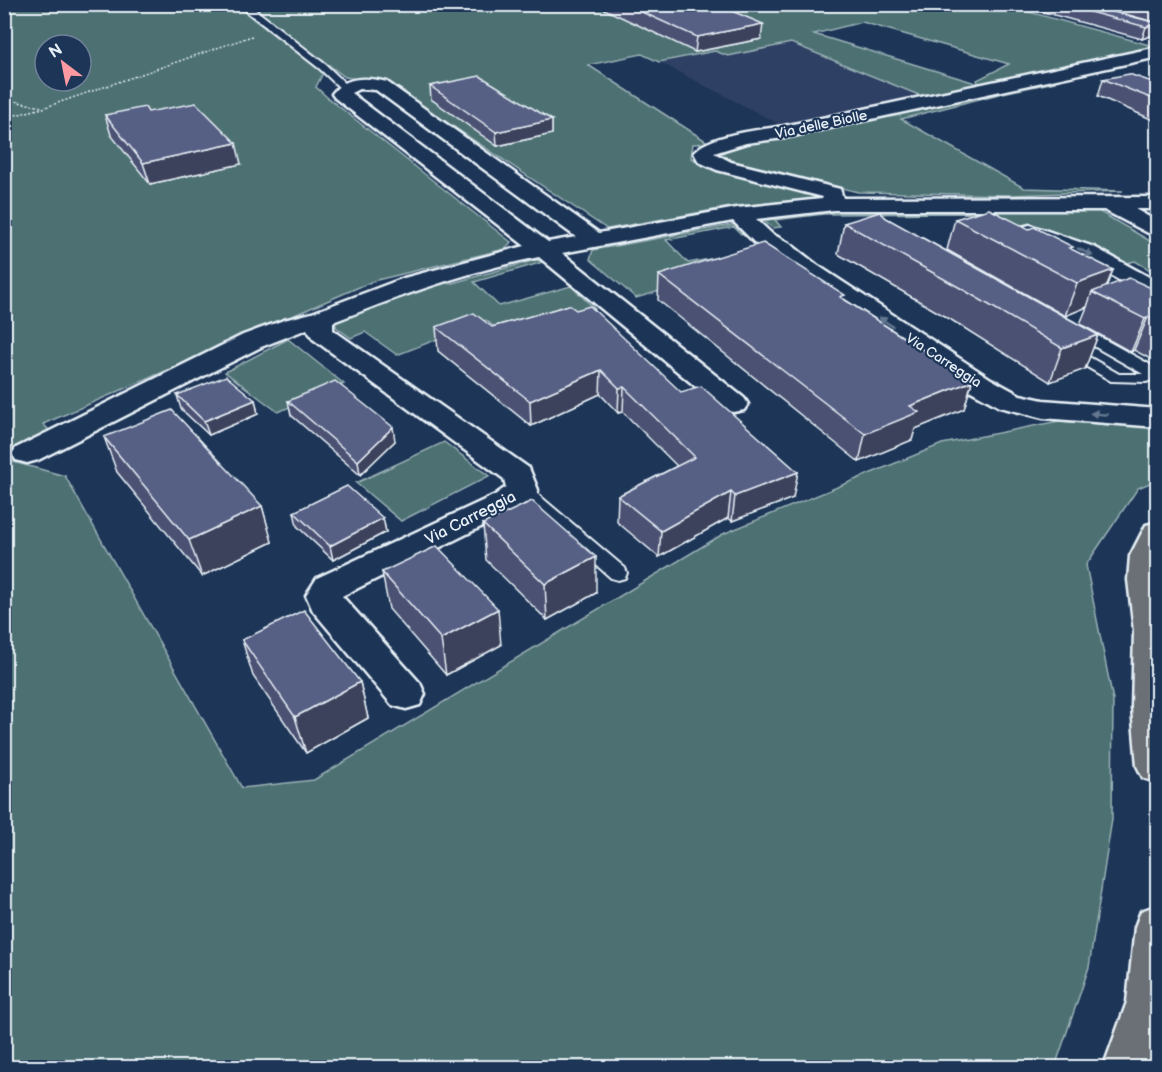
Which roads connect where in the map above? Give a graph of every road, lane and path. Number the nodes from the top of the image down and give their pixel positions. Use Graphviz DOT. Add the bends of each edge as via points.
graph roads {
  1 [pos="249,9"];
  2 [pos="259,33"];
  3 [pos="1158,52"];
  4 [pos="1086,67"];
  5 [pos="1117,80"];
  6 [pos="345,88"];
  7 [pos="4,99"];
  8 [pos="43,108"];
  9 [pos="4,118"];
  10 [pos="1158,203"];
  11 [pos="1109,204"];
  12 [pos="737,214"];
  13 [pos="835,218"];
  14 [pos="1158,231"];
  15 [pos="759,232"];
  16 [pos="596,240"];
  17 [pos="544,250"];
  18 [pos="1149,292"];
  19 [pos="1082,316"];
  20 [pos="321,318"];
  21 [pos="1063,324"];
  22 [pos="734,404"];
  23 [pos="1158,418"];
  24 [pos="27,454"];
  25 [pos="522,490"];
  26 [pos="1158,532"];
  27 [pos="618,573"];
  28 [pos="1155,636"];
  29 [pos="406,694"];
  30 [pos="1158,766"];
  31 [pos="1158,927"];
  32 [pos="1129,1068"];
  1 -- 6 [label="lane"];
  2 -- 8 [label="path"];
  3 -- 4 [label="street, Via delle Biolle"];
  4 -- 5 [label="street"];
  4 -- 13 [label="street, Via delle Biolle" via="745,138 708,148 704,153 706,158 724,165 833,193"];
  6 -- 16 [label="street" via="354,84 381,86"];
  6 -- 17 [label="street" via="341,94"];
  7 -- 8 [label="path"];
  8 -- 9 [label="path"];
  10 -- 11 [label="street"];
  11 -- 13 [label="street"];
  11 -- 14 [label="street"];
  12 -- 13 [label="street"];
  12 -- 15 [label="street, Via Carreggia"];
  12 -- 16 [label="street"];
  13 -- 15 [label="street"];
  13 -- 18 [label="street, one-way" via="1001,226 1058,240 1086,252"];
  23 -- 15 [label="street, Via Carreggia, one-way" via="1043,409 1010,401 809,270"];
  16 -- 17 [label="street"];
  17 -- 20 [label="street" via="412,283"];
  17 -- 22 [label="street"];
  19 -- 21 [label="lane"];
  20 -- 24 [label="street" via="252,341"];
  20 -- 25 [label="street, Via Carreggia" via="322,334 518,475"];
  21 -- 21 [label="lane" via="1155,374 1146,378 1116,378 887,247 918,242"];
  25 -- 27 [label="lane"];
  25 -- 29 [label="street, Via Carreggia" via="506,502 329,587 324,595 325,602"];
  26 -- 28 [label="highway" via="1151,540 1146,558 1145,587"];
  28 -- 30 [label="highway" via="1149,675"];
  31 -- 32 [label="highway" via="1152,1002"];
}
